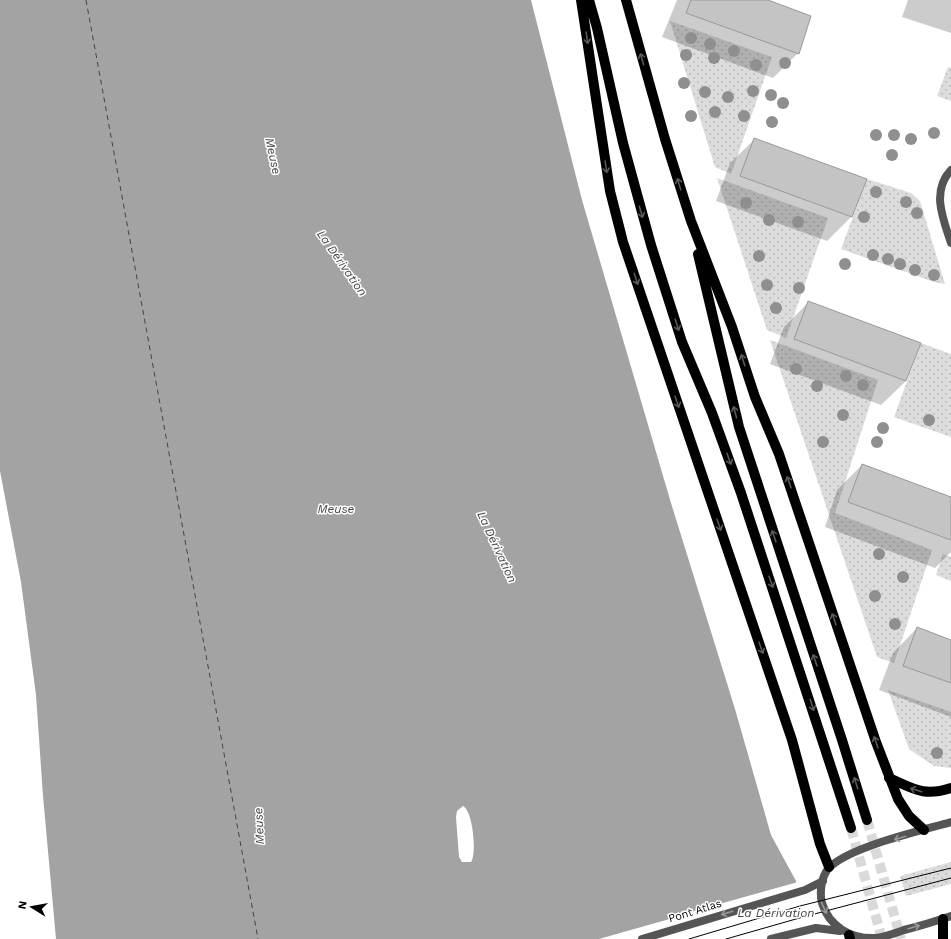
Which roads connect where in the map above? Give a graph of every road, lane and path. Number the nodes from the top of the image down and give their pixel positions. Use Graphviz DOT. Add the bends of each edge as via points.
graph roads {
  1 [pos="581,0"];
  2 [pos="589,0"];
  3 [pos="626,0"];
  4 [pos="951,170"];
  5 [pos="691,221"];
  6 [pos="951,243"];
  7 [pos="889,778"];
  8 [pos="951,788"];
  9 [pos="867,820"];
  10 [pos="951,822"];
  11 [pos="851,828"];
  12 [pos="924,830"];
  13 [pos="829,867"];
  14 [pos="822,881"];
  15 [pos="947,917"];
  16 [pos="846,935"];
  17 [pos="642,939"];
  18 [pos="771,939"];
  19 [pos="943,939"];
  1 -- 13 [label="main road, one-way" via="610,190 623,242 792,740 820,844"];
  2 -- 11 [label="main road, one-way" via="598,28 623,143 651,245 682,342 741,492"];
  5 -- 3 [label="main road, one-way"];
  4 -- 6 [label="street" via="944,178 940,192 940,212"];
  7 -- 5 [label="main road, one-way" via="779,454 755,397 732,327"];
  9 -- 5 [label="main road, one-way" via="739,427"];
  8 -- 7 [label="main road, one-way" via="926,793"];
  7 -- 12 [label="main road" via="909,816"];
  10 -- 12 [label="street"];
  12 -- 13 [label="street, one-way" via="850,854"];
  13 -- 14 [label="street"];
  14 -- 16 [label="street, one-way" via="821,901 832,922"];
  14 -- 17 [label="street, Pont Atlas, one-way" via="805,890"];
  16 -- 15 [label="street, one-way" via="876,938"];
  15 -- 19 [label="main road"];
  16 -- 18 [label="street" via="816,928"];
}
